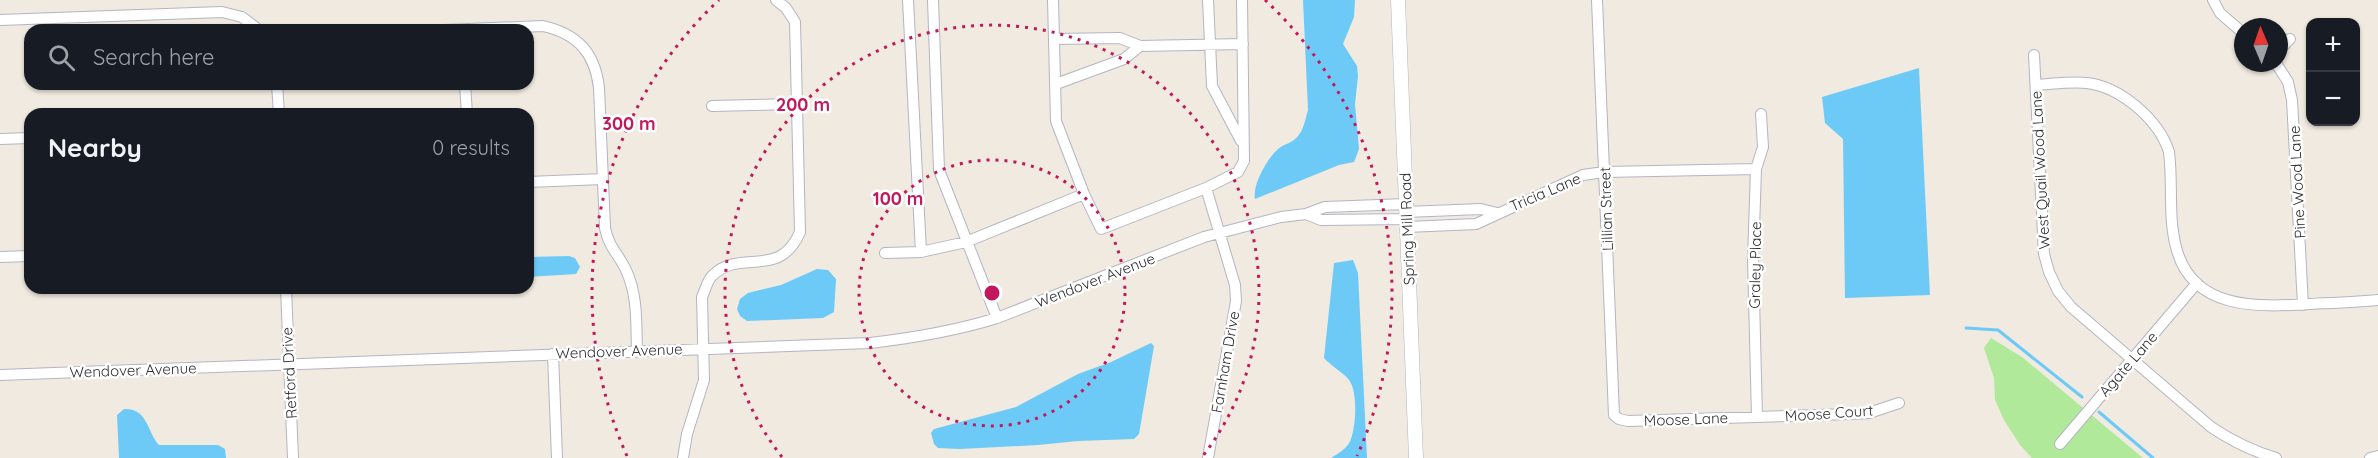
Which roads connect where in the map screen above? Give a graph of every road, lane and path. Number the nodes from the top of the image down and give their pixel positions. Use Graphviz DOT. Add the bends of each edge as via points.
graph roads {
  1 [pos="776,0"];
  2 [pos="908,0"];
  3 [pos="933,0"];
  4 [pos="1053,0"];
  5 [pos="1208,0"];
  6 [pos="1242,0"];
  7 [pos="1398,0"];
  8 [pos="1597,0"];
  9 [pos="2213,0"];
  10 [pos="0,20"];
  11 [pos="252,24"];
  12 [pos="2234,25"];
  13 [pos="534,26"];
  14 [pos="1054,39"];
  15 [pos="1210,45"];
  16 [pos="1243,45"];
  17 [pos="1140,46"];
  18 [pos="2034,55"];
  19 [pos="2282,72"];
  20 [pos="1056,84"];
  21 [pos="2036,85"];
  22 [pos="278,90"];
  23 [pos="465,90"];
  24 [pos="798,104"];
  25 [pos="712,106"];
  26 [pos="279,108"];
  27 [pos="467,108"];
  28 [pos="1761,114"];
  29 [pos="24,138"];
  30 [pos="0,139"];
  31 [pos="1242,144"];
  32 [pos="1756,169"];
  33 [pos="1604,172"];
  34 [pos="603,179"];
  35 [pos="534,182"];
  36 [pos="1206,188"];
  37 [pos="1084,194"];
  38 [pos="1407,216"];
  39 [pos="1219,232"];
  40 [pos="966,242"];
  41 [pos="921,252"];
  42 [pos="885,253"];
  43 [pos="24,256"];
  44 [pos="0,257"];
  45 [pos="2197,283"];
  46 [pos="285,294"];
  47 [pos="2378,300"];
  48 [pos="2303,305"];
  49 [pos="997,318"];
  50 [pos="704,348"];
  51 [pos="637,351"];
  52 [pos="553,354"];
  53 [pos="2132,359"];
  54 [pos="288,364"];
  55 [pos="0,375"];
  56 [pos="1899,403"];
  57 [pos="1757,417"];
  58 [pos="1616,418"];
  59 [pos="2060,444"];
  60 [pos="2378,456"];
  61 [pos="293,458"];
  62 [pos="557,458"];
  63 [pos="683,458"];
  64 [pos="1208,458"];
  65 [pos="1416,458"];
  66 [pos="2276,458"];
  67 [pos="2370,458"];
  1 -- 24 [label="street" via="795,22"];
  2 -- 41 [label="street"];
  3 -- 40 [label="street" via="939,170"];
  4 -- 14 [label="street"];
  5 -- 15 [label="street"];
  6 -- 16 [label="street"];
  7 -- 38 [label="street, Spring Mill Road"];
  8 -- 33 [label="street, Lillian Street"];
  9 -- 12 [label="street"];
  10 -- 11 [label="street" via="222,12"];
  13 -- 34 [label="street" via="558,29 580,45 597,68"];
  14 -- 17 [label="street" via="1120,38"];
  14 -- 20 [label="street"];
  15 -- 16 [label="street"];
  15 -- 17 [label="street"];
  15 -- 31 [label="street" via="1212,86"];
  16 -- 31 [label="street"];
  17 -- 20 [label="street" via="1124,59"];
  18 -- 21 [label="street, West Quail Wood Lane"];
  19 -- 48 [label="street, Pine Wood Lane" via="2292,100"];
  20 -- 37 [label="street" via="1056,121"];
  21 -- 45 [label="street" via="2098,85 2113,91 2156,124 2169,152 2177,250"];
  21 -- 53 [label="street, West Quail Wood Lane" via="2042,236 2049,272 2071,307"];
  22 -- 26 [label="street"];
  23 -- 27 [label="street"];
  24 -- 25 [label="street"];
  24 -- 50 [label="street" via="800,232 795,244 781,256 737,262 712,275 702,297"];
  28 -- 32 [label="street, Graley Place" via="1763,147"];
  29 -- 30 [label="street"];
  31 -- 36 [label="street" via="1244,161 1238,172"];
  32 -- 33 [label="street, Tricia Lane"];
  32 -- 57 [label="street, Graley Place" via="1753,269"];
  33 -- 38 [label="street, Tricia Lane" via="1583,175 1476,224"];
  33 -- 58 [label="street, Lillian Street"];
  34 -- 35 [label="street"];
  34 -- 51 [label="street" via="608,243 626,269 634,293"];
  36 -- 37 [label="street" via="1101,230"];
  36 -- 39 [label="street"];
  37 -- 40 [label="street"];
  38 -- 39 [label="street, Wendover Avenue" via="1321,220 1306,214 1281,216"];
  38 -- 65 [label="street, Spring Mill Road"];
  39 -- 49 [label="street, Wendover Avenue"];
  39 -- 64 [label="street, Farnham Drive" via="1235,285 1236,302"];
  40 -- 41 [label="street"];
  40 -- 49 [label="street"];
  41 -- 42 [label="street"];
  43 -- 44 [label="street"];
  45 -- 48 [label="street" via="2238,304"];
  45 -- 53 [label="street, Agate Lane"];
  46 -- 54 [label="street, Retford Drive"];
  47 -- 48 [label="street"];
  49 -- 50 [label="street, Wendover Avenue" via="931,336 870,343"];
  50 -- 51 [label="street, Wendover Avenue"];
  50 -- 63 [label="street" via="703,389"];
  51 -- 52 [label="street, Wendover Avenue"];
  52 -- 54 [label="street, Wendover Avenue"];
  52 -- 62 [label="street"];
  53 -- 59 [label="street, Agate Lane"];
  53 -- 66 [label="street, West Quail Wood Lane" via="2211,427 2247,448"];
  54 -- 55 [label="street, Wendover Avenue"];
  54 -- 61 [label="street, Retford Drive"];
  56 -- 57 [label="street, Moose Court" via="1869,413"];
  57 -- 58 [label="street, Moose Lane" via="1628,421"];
  60 -- 67 [label="street"];
}
